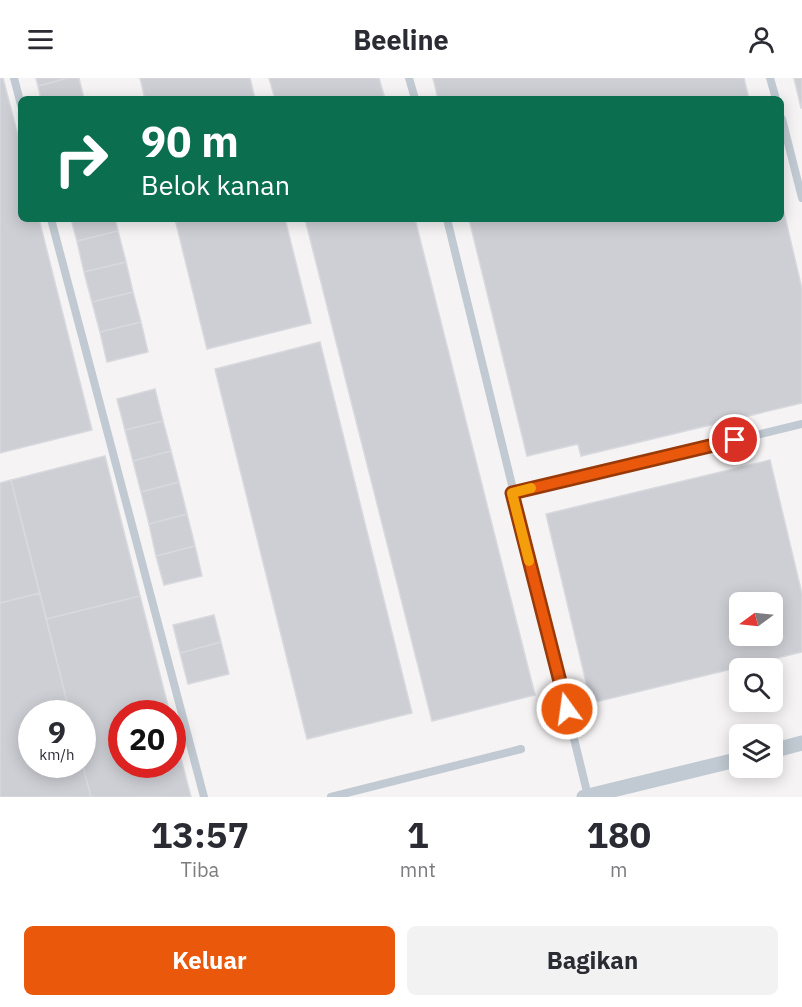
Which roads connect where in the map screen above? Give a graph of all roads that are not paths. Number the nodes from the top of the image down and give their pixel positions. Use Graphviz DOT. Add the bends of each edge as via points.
graph roads {
  1 [pos="14,78"];
  2 [pos="409,78"];
  3 [pos="770,78"];
  4 [pos="19,96"];
  5 [pos="414,96"];
  6 [pos="775,96"];
  7 [pos="784,127"];
  8 [pos="802,198"];
  9 [pos="52,222"];
  10 [pos="448,222"];
  11 [pos="802,424"];
  12 [pos="512,493"];
  13 [pos="802,743"];
  14 [pos="783,748"];
  15 [pos="520,749"];
  16 [pos="729,762"];
  17 [pos="204,797"];
  18 [pos="331,797"];
  19 [pos="586,797"];
  1 -- 4 [label="lane"];
  2 -- 5 [label="lane"];
  3 -- 6 [label="lane"];
  7 -- 8 [label="lane"];
  9 -- 17 [label="lane"];
  10 -- 12 [label="lane"];
  11 -- 12 [label="lane"];
  12 -- 19 [label="lane"];
  13 -- 14 [label="street"];
  15 -- 18 [label="lane"];
  16 -- 19 [label="street"];
}
